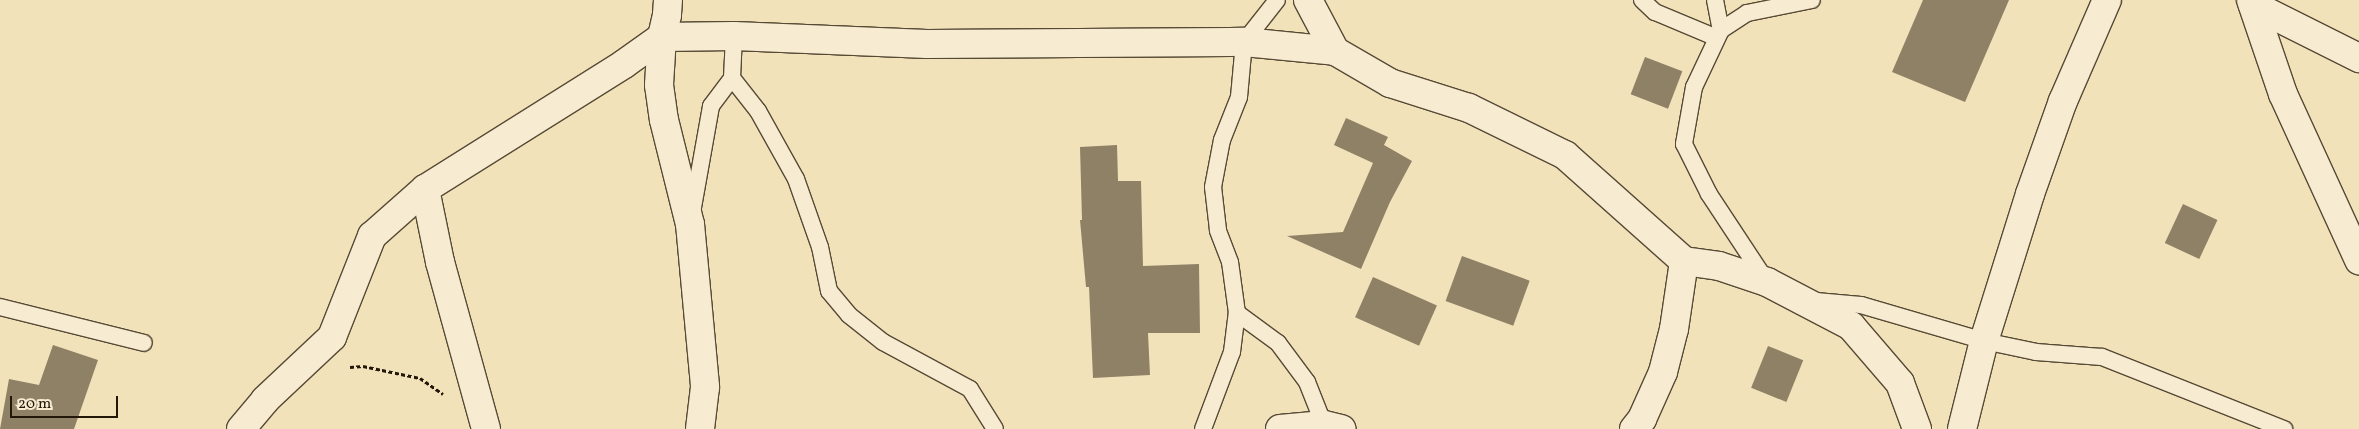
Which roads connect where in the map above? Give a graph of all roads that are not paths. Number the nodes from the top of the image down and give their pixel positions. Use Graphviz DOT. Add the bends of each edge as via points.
graph roads {
  1 [pos="1278,0"];
  2 [pos="1308,0"];
  3 [pos="1642,0"];
  4 [pos="1715,0"];
  5 [pos="1812,0"];
  6 [pos="2107,0"];
  7 [pos="2252,2"];
  8 [pos="664,13"];
  9 [pos="1719,34"];
  10 [pos="734,36"];
  11 [pos="1244,42"];
  12 [pos="1335,51"];
  13 [pos="2359,58"];
  14 [pos="732,78"];
  15 [pos="425,189"];
  16 [pos="690,224"];
  17 [pos="2359,260"];
  18 [pos="1684,261"];
  19 [pos="1767,282"];
  20 [pos="1796,299"];
  21 [pos="0,307"];
  22 [pos="1237,313"];
  23 [pos="1984,341"];
  24 [pos="144,343"];
  25 [pos="1333,427"];
  26 [pos="241,429"];
  27 [pos="486,429"];
  28 [pos="700,429"];
  29 [pos="995,429"];
  30 [pos="1203,429"];
  31 [pos="1280,429"];
  32 [pos="1634,429"];
  33 [pos="1917,429"];
  34 [pos="1962,429"];
  35 [pos="2284,429"];
  1 -- 11 [label="lane"];
  2 -- 12 [label="street"];
  3 -- 9 [label="lane" via="1655,12"];
  4 -- 9 [label="lane"];
  5 -- 9 [label="lane" via="1747,13"];
  6 -- 23 [label="street" via="2063,101"];
  7 -- 13 [label="street"];
  7 -- 17 [label="street" via="2283,94"];
  8 -- 10 [label="street"];
  8 -- 15 [label="street" via="624,64"];
  8 -- 16 [label="street" via="658,85"];
  9 -- 19 [label="lane" via="1694,87 1684,144 1709,194"];
  10 -- 11 [label="street" via="927,44"];
  10 -- 14 [label="lane"];
  11 -- 12 [label="street"];
  11 -- 22 [label="lane" via="1240,97 1222,140 1213,187 1218,230 1230,262"];
  12 -- 18 [label="street" via="1390,83 1469,108 1566,155"];
  14 -- 16 [label="lane" via="711,106"];
  14 -- 29 [label="lane" via="758,111 796,179 820,247 829,291 849,315 883,342 970,389"];
  15 -- 26 [label="street" via="372,236 332,337 265,400"];
  15 -- 27 [label="street" via="440,262"];
  16 -- 28 [label="street" via="705,387"];
  18 -- 19 [label="street" via="1719,266"];
  18 -- 32 [label="street" via="1674,329 1663,372 1642,420"];
  19 -- 20 [label="street"];
  20 -- 23 [label="lane" via="1861,305"];
  20 -- 33 [label="street" via="1850,326 1900,383"];
  21 -- 24 [label="lane"];
  22 -- 25 [label="lane" via="1278,343 1308,382"];
  22 -- 30 [label="lane" via="1232,352"];
  23 -- 34 [label="street"];
  23 -- 35 [label="lane" via="2036,352 2102,357"];
  25 -- 31 [label="street"];
}
